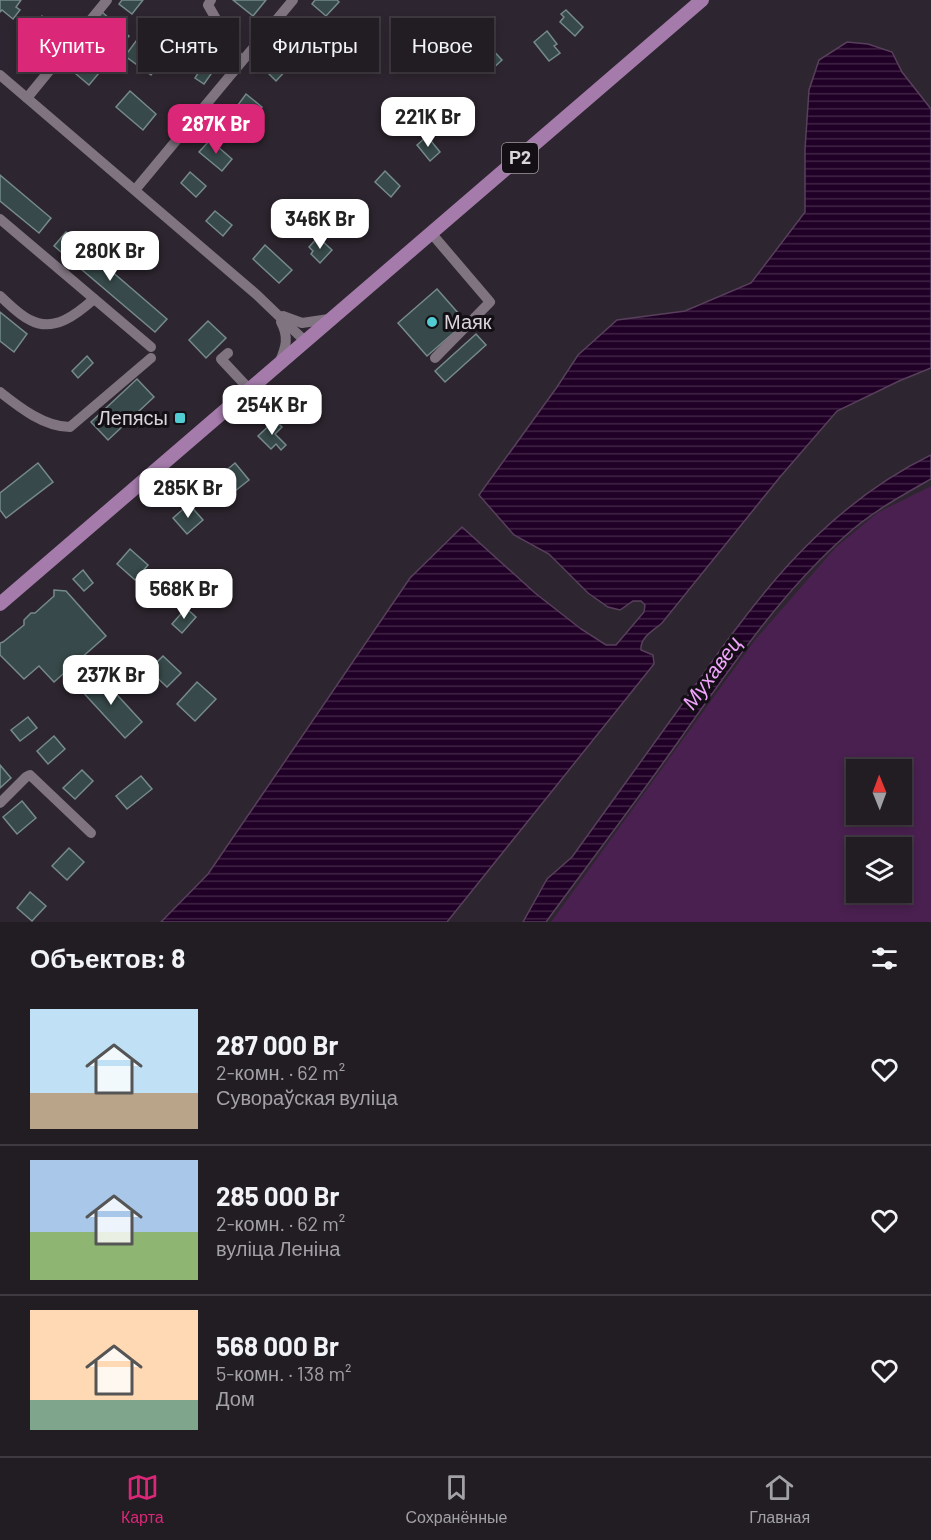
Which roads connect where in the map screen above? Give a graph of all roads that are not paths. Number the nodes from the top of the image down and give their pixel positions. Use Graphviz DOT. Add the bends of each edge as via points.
graph roads {
  1 [pos="107,0"];
  2 [pos="211,0"];
  3 [pos="293,0"];
  4 [pos="702,0"];
  5 [pos="241,62"];
  6 [pos="0,75"];
  7 [pos="27,98"];
  8 [pos="135,190"];
  9 [pos="0,219"];
  10 [pos="432,234"];
  11 [pos="0,296"];
  12 [pos="94,299"];
  13 [pos="273,310"];
  14 [pos="338,315"];
  15 [pos="306,342"];
  16 [pos="228,353"];
  17 [pos="435,358"];
  18 [pos="277,367"];
  19 [pos="250,390"];
  20 [pos="0,392"];
  21 [pos="0,604"];
  22 [pos="0,803"];
  23 [pos="91,833"];
  1 -- 7 [label="street"];
  2 -- 5 [label="street" via="208,5"];
  3 -- 5 [label="street"];
  4 -- 10 [label="main road, Р2"];
  5 -- 8 [label="street"];
  6 -- 7 [label="street"];
  7 -- 8 [label="street"];
  8 -- 13 [label="street"];
  9 -- 12 [label="street"];
  10 -- 14 [label="main road, Р2"];
  10 -- 17 [label="street" via="490,302"];
  11 -- 12 [label="street" via="28,320 39,324 73,316"];
  12 -- 20 [label="street" via="151,352 74,425 50,423"];
  13 -- 14 [label="street" via="302,323"];
  13 -- 15 [label="street"];
  13 -- 18 [label="street" via="287,335"];
  14 -- 15 [label="main road, Р2"];
  15 -- 18 [label="main road, Р2"];
  16 -- 19 [label="street" via="221,359"];
  18 -- 19 [label="main road, Р2"];
  19 -- 21 [label="main road, Р2"];
  22 -- 23 [label="street" via="30,775"];
}
